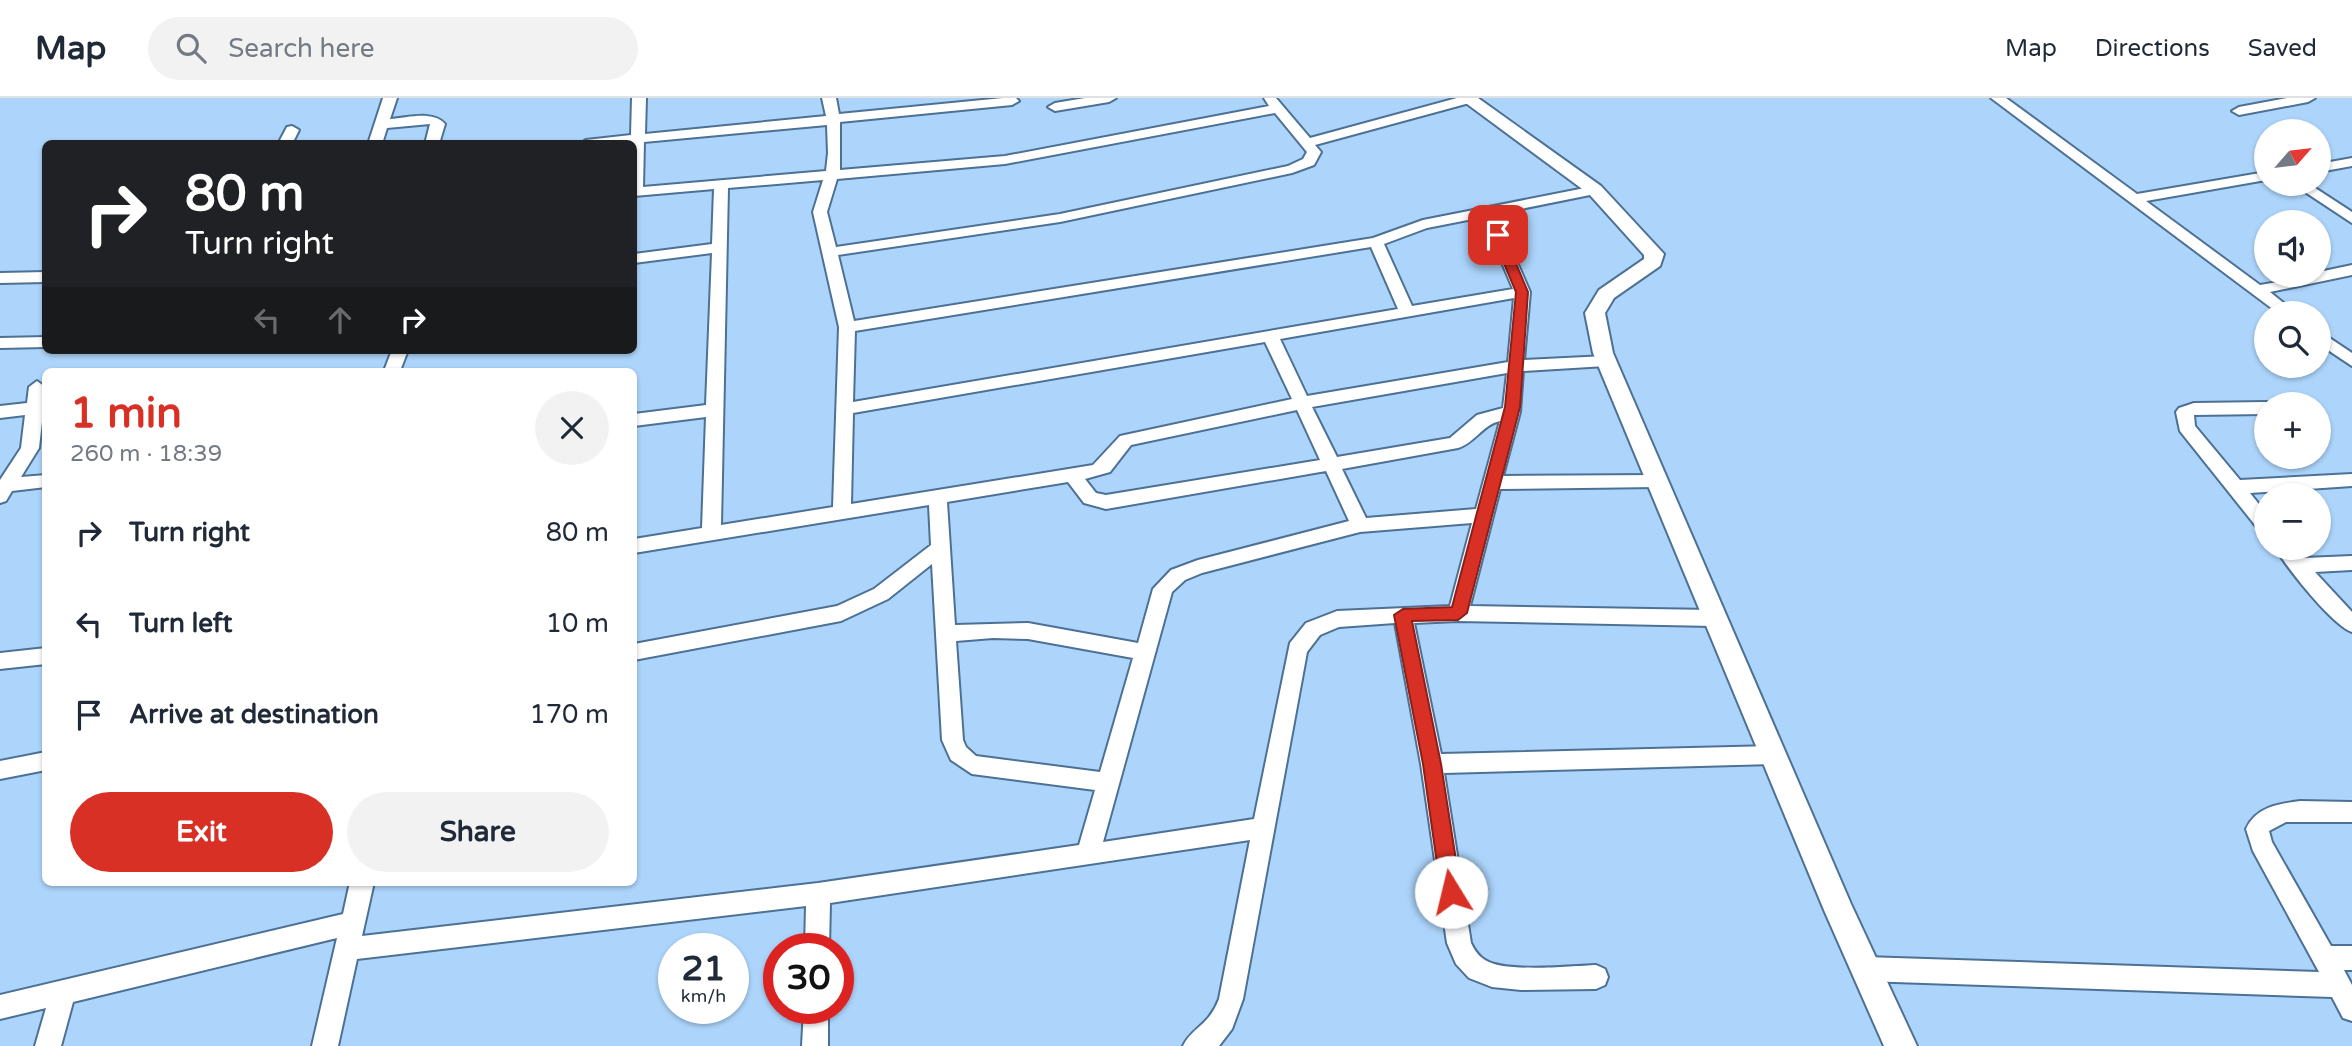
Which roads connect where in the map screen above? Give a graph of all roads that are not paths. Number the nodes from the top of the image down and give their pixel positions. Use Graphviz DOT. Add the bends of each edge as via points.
graph roads {
  1 [pos="390,98"];
  2 [pos="639,98"];
  3 [pos="830,98"];
  4 [pos="1110,98"];
  5 [pos="1998,98"];
  6 [pos="2308,98"];
  7 [pos="1468,99"];
  8 [pos="1012,101"];
  9 [pos="1273,103"];
  10 [pos="1055,107"];
  11 [pos="2239,111"];
  12 [pos="833,118"];
  13 [pos="382,124"];
  14 [pos="292,130"];
  15 [pos="638,138"];
  16 [pos="287,140"];
  17 [pos="376,140"];
  18 [pos="434,140"];
  19 [pos="621,140"];
  20 [pos="1307,143"];
  21 [pos="637,156"];
  22 [pos="2352,162"];
  23 [pos="2331,166"];
  24 [pos="831,176"];
  25 [pos="2254,178"];
  26 [pos="721,185"];
  27 [pos="1595,190"];
  28 [pos="637,192"];
  29 [pos="2318,196"];
  30 [pos="2134,199"];
  31 [pos="1487,210"];
  32 [pos="2352,219"];
  33 [pos="1376,242"];
  34 [pos="720,247"];
  35 [pos="830,252"];
  36 [pos="637,258"];
  37 [pos="2352,270"];
  38 [pos="42,277"];
  39 [pos="0,278"];
  40 [pos="2256,290"];
  41 [pos="1522,292"];
  42 [pos="2271,301"];
  43 [pos="1408,312"];
  44 [pos="847,327"];
  45 [pos="1270,336"];
  46 [pos="42,342"];
  47 [pos="0,343"];
  48 [pos="2331,345"];
  49 [pos="1606,361"];
  50 [pos="2352,361"];
  51 [pos="1516,366"];
  52 [pos="37,387"];
  53 [pos="1302,403"];
  54 [pos="40,407"];
  55 [pos="2254,408"];
  56 [pos="845,409"];
  57 [pos="715,410"];
  58 [pos="0,412"];
  59 [pos="1511,412"];
  60 [pos="637,420"];
  61 [pos="1331,464"];
  62 [pos="1072,475"];
  63 [pos="2352,480"];
  64 [pos="1658,481"];
  65 [pos="42,482"];
  66 [pos="1493,483"];
  67 [pos="2235,487"];
  68 [pos="2,489"];
  69 [pos="938,497"];
  70 [pos="2254,510"];
  71 [pos="842,513"];
  72 [pos="1485,515"];
  73 [pos="1360,526"];
  74 [pos="711,532"];
  75 [pos="637,545"];
  76 [pos="940,548"];
  77 [pos="2295,560"];
  78 [pos="2352,563"];
  79 [pos="2299,565"];
  80 [pos="1458,613"];
  81 [pos="1403,615"];
  82 [pos="1713,618"];
  83 [pos="2352,624"];
  84 [pos="946,634"];
  85 [pos="637,651"];
  86 [pos="1144,652"];
  87 [pos="42,656"];
  88 [pos="0,661"];
  89 [pos="1774,755"];
  90 [pos="42,762"];
  91 [pos="1432,764"];
  92 [pos="0,770"];
  93 [pos="1108,782"];
  94 [pos="2352,812"];
  95 [pos="1264,828"];
  96 [pos="1088,853"];
  97 [pos="361,886"];
  98 [pos="818,894"];
  99 [pos="353,923"];
  100 [pos="817,933"];
  101 [pos="347,949"];
  102 [pos="2324,958"];
  103 [pos="2352,958"];
  104 [pos="1865,969"];
  105 [pos="1596,977"];
  106 [pos="2338,985"];
  107 [pos="63,992"];
  108 [pos="0,1007"];
  109 [pos="2352,1009"];
  110 [pos="816,1024"];
  111 [pos="48,1046"];
  112 [pos="325,1046"];
  113 [pos="815,1046"];
  114 [pos="1196,1046"];
  115 [pos="1901,1046"];
  1 -- 13 [label="street"];
  2 -- 15 [label="street"];
  3 -- 12 [label="street"];
  4 -- 10 [label="street"];
  5 -- 30 [label="street"];
  6 -- 11 [label="street"];
  7 -- 20 [label="street"];
  7 -- 27 [label="street"];
  8 -- 12 [label="street"];
  9 -- 20 [label="street"];
  9 -- 24 [label="street" via="1044,154"];
  12 -- 15 [label="street"];
  12 -- 24 [label="street"];
  13 -- 17 [label="street"];
  13 -- 18 [label="street" via="433,120 438,124"];
  14 -- 16 [label="street"];
  15 -- 19 [label="street"];
  15 -- 21 [label="street"];
  20 -- 35 [label="street" via="1313,158 1292,169 1060,218"];
  22 -- 23 [label="street"];
  24 -- 26 [label="street"];
  24 -- 35 [label="street" via="820,212"];
  25 -- 30 [label="street"];
  26 -- 28 [label="street"];
  26 -- 34 [label="street"];
  27 -- 31 [label="street"];
  27 -- 49 [label="street" via="1654,254 1653,262 1606,294 1595,313"];
  29 -- 32 [label="street"];
  30 -- 40 [label="street"];
  31 -- 33 [label="street" via="1423,224"];
  31 -- 41 [label="street"];
  33 -- 43 [label="street"];
  33 -- 44 [label="street"];
  34 -- 36 [label="street"];
  34 -- 57 [label="street"];
  35 -- 44 [label="street"];
  37 -- 40 [label="street"];
  38 -- 39 [label="street"];
  40 -- 42 [label="street"];
  41 -- 43 [label="street"];
  41 -- 51 [label="street"];
  43 -- 45 [label="street"];
  44 -- 56 [label="street"];
  45 -- 53 [label="street"];
  45 -- 56 [label="street"];
  46 -- 47 [label="street"];
  48 -- 50 [label="street"];
  49 -- 51 [label="street"];
  49 -- 64 [label="street"];
  51 -- 53 [label="street"];
  51 -- 59 [label="street"];
  52 -- 54 [label="street"];
  53 -- 61 [label="street"];
  53 -- 62 [label="street" via="1126,440 1108,465"];
  54 -- 58 [label="street"];
  54 -- 68 [label="street" via="30,448"];
  55 -- 67 [label="street" via="2185,412 2186,427"];
  56 -- 71 [label="street"];
  57 -- 60 [label="street"];
  57 -- 74 [label="street"];
  59 -- 61 [label="street" via="1483,419 1452,444"];
  59 -- 66 [label="street"];
  61 -- 62 [label="street" via="1106,502 1090,498"];
  61 -- 73 [label="street"];
  62 -- 69 [label="street"];
  63 -- 67 [label="street"];
  64 -- 66 [label="street"];
  64 -- 82 [label="street"];
  65 -- 68 [label="street"];
  66 -- 72 [label="street"];
  67 -- 70 [label="street"];
  69 -- 71 [label="street"];
  69 -- 76 [label="street"];
  71 -- 74 [label="street"];
  72 -- 73 [label="street"];
  72 -- 80 [label="street"];
  73 -- 86 [label="street" via="1178,575 1163,589"];
  74 -- 75 [label="street"];
  76 -- 84 [label="street"];
  76 -- 85 [label="street" via="881,594 841,613"];
  77 -- 79 [label="street"];
  78 -- 79 [label="street"];
  79 -- 83 [label="street"];
  80 -- 81 [label="street"];
  80 -- 82 [label="street"];
  81 -- 91 [label="street"];
  81 -- 95 [label="street" via="1336,619 1313,629 1297,649"];
  82 -- 89 [label="street"];
  84 -- 86 [label="street" via="1028,631"];
  84 -- 93 [label="street" via="951,728 958,757 972,765"];
  86 -- 93 [label="street"];
  87 -- 88 [label="street"];
  89 -- 91 [label="street"];
  89 -- 104 [label="street"];
  90 -- 92 [label="street"];
  91 -- 105 [label="street" via="1459,943 1467,961 1482,972 1504,977"];
  93 -- 96 [label="street"];
  94 -- 102 [label="street" via="2274,814 2257,829"];
  95 -- 96 [label="street"];
  95 -- 114 [label="street" via="1224,1022"];
  96 -- 98 [label="street"];
  97 -- 99 [label="street"];
  98 -- 100 [label="street"];
  98 -- 101 [label="street"];
  99 -- 101 [label="street"];
  99 -- 107 [label="street"];
  101 -- 112 [label="street"];
  102 -- 103 [label="street"];
  102 -- 106 [label="street"];
  104 -- 106 [label="street"];
  104 -- 115 [label="street"];
  106 -- 109 [label="street"];
  107 -- 108 [label="street"];
  107 -- 111 [label="street"];
  110 -- 113 [label="street"];
}
